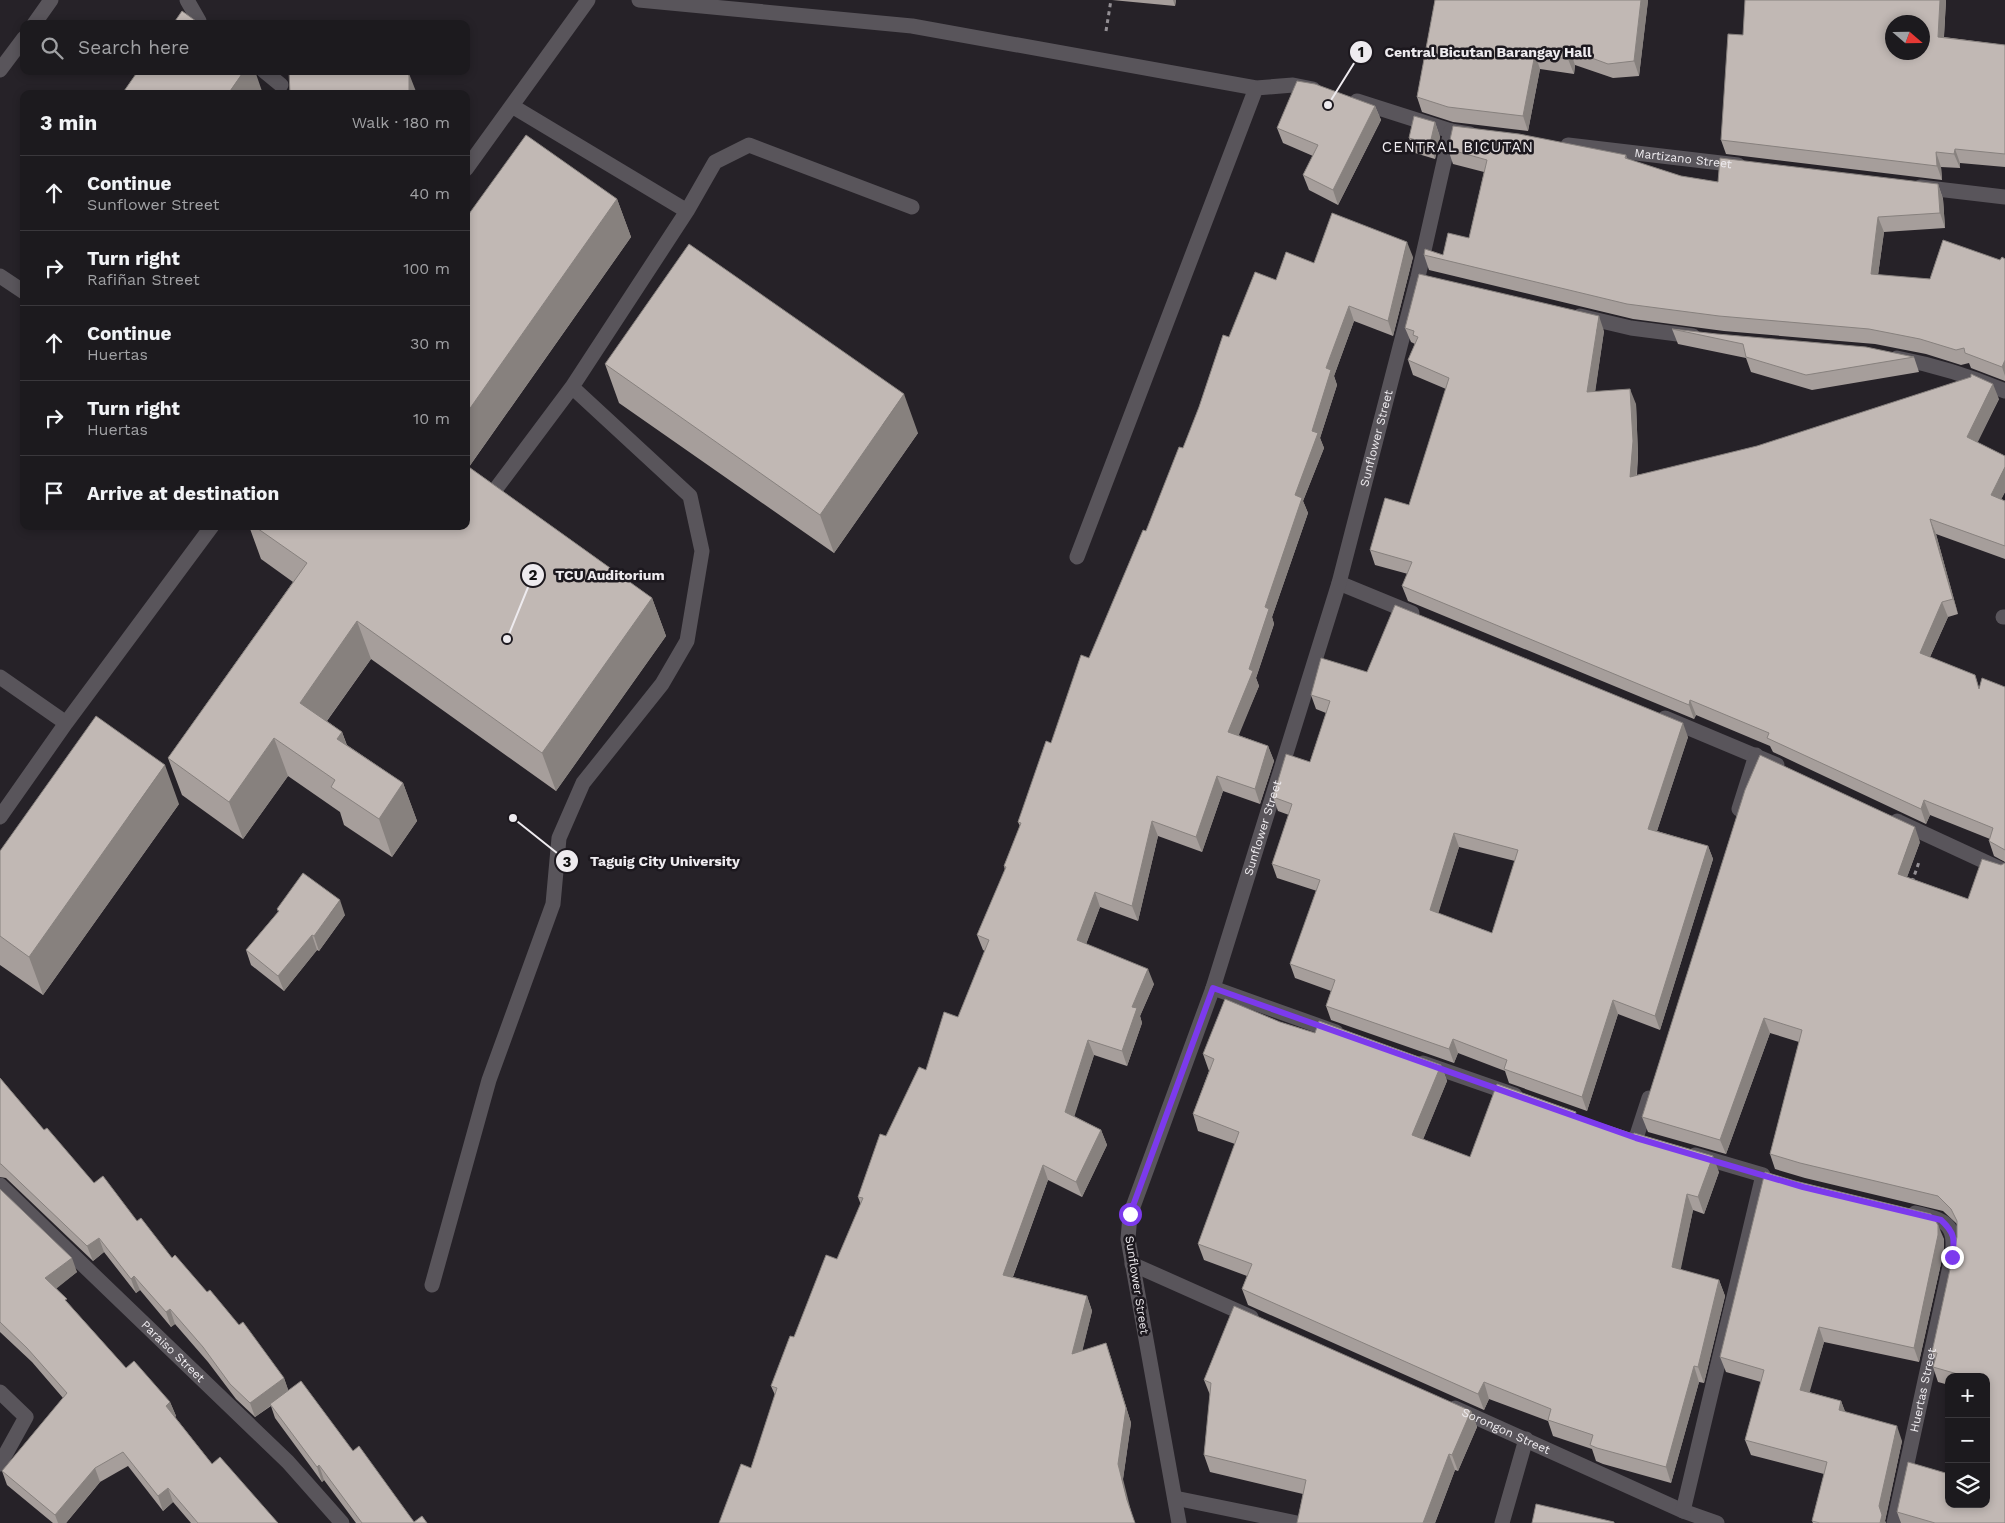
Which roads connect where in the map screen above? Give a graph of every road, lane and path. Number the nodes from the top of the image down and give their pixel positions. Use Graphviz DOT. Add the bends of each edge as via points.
graph roads {
  1 [pos="51,0"];
  2 [pos="187,0"];
  3 [pos="588,0"];
  4 [pos="640,0"];
  5 [pos="37,20"];
  6 [pos="198,20"];
  7 [pos="20,43"];
  8 [pos="0,70"];
  9 [pos="269,75"];
  10 [pos="281,85"];
  11 [pos="1256,88"];
  12 [pos="1323,90"];
  13 [pos="1341,96"];
  14 [pos="512,106"];
  15 [pos="1451,131"];
  16 [pos="1480,135"];
  17 [pos="1550,143"];
  18 [pos="470,164"];
  19 [pos="1748,166"];
  20 [pos="1906,185"];
  21 [pos="2005,197"];
  22 [pos="912,207"];
  23 [pos="687,211"];
  24 [pos="0,276"];
  25 [pos="20,289"];
  26 [pos="1564,312"];
  27 [pos="1705,337"];
  28 [pos="1881,355"];
  29 [pos="572,387"];
  30 [pos="2005,391"];
  31 [pos="498,486"];
  32 [pos="209,530"];
  33 [pos="1077,556"];
  34 [pos="1339,583"];
  35 [pos="1430,620"];
  36 [pos="0,677"];
  37 [pos="1647,710"];
  38 [pos="66,723"];
  39 [pos="1756,755"];
  40 [pos="1790,771"];
  41 [pos="1885,816"];
  42 [pos="0,818"];
  43 [pos="1735,821"];
  44 [pos="1928,836"];
  45 [pos="2005,871"];
  46 [pos="1909,891"];
  47 [pos="1213,988"];
  48 [pos="1354,1038"];
  49 [pos="1411,1058"];
  50 [pos="1654,1082"];
  51 [pos="1533,1101"];
  52 [pos="1654,1143"];
  53 [pos="1681,1151"];
  54 [pos="0,1185"];
  55 [pos="1899,1210"];
  56 [pos="1132,1264"];
  57 [pos="432,1285"];
  58 [pos="1266,1324"];
  59 [pos="0,1392"];
  60 [pos="1445,1403"];
  61 [pos="1526,1439"];
  62 [pos="0,1464"];
  63 [pos="1175,1498"];
  64 [pos="1683,1511"];
  65 [pos="342,1523"];
  66 [pos="1179,1523"];
  67 [pos="1297,1523"];
  68 [pos="1502,1523"];
  69 [pos="1717,1523"];
  70 [pos="1894,1523"];
  1 -- 5 [label="street"];
  2 -- 6 [label="street"];
  3 -- 14 [label="street"];
  4 -- 11 [label="street" via="912,26"];
  7 -- 8 [label="street"];
  9 -- 10 [label="street"];
  11 -- 12 [label="street" via="1293,85"];
  11 -- 33 [label="street"];
  13 -- 15 [label="street"];
  14 -- 18 [label="street"];
  14 -- 23 [label="street"];
  15 -- 16 [label="street"];
  15 -- 34 [label="street, Sunflower Street" via="1423,278"];
  17 -- 19 [label="street, Martizano Street"];
  20 -- 21 [label="street"];
  22 -- 23 [label="street" via="749,145 715,162"];
  23 -- 29 [label="street"];
  24 -- 25 [label="street"];
  26 -- 27 [label="street" via="1631,328"];
  28 -- 30 [label="street" via="1924,363"];
  29 -- 31 [label="street"];
  29 -- 57 [label="street" via="690,496 702,552 687,641 662,684 583,783 559,838 553,904 489,1080"];
  32 -- 38 [label="street"];
  34 -- 35 [label="street"];
  34 -- 47 [label="street, Sunflower Street"];
  36 -- 38 [label="street"];
  37 -- 39 [label="street"];
  38 -- 42 [label="street"];
  39 -- 40 [label="street"];
  39 -- 43 [label="street"];
  41 -- 44 [label="street"];
  44 -- 45 [label="street"];
  44 -- 46 [label="path"];
  47 -- 48 [label="street"];
  47 -- 56 [label="street, Sunflower Street" via="1130,1214 1128,1239"];
  49 -- 51 [label="street"];
  50 -- 52 [label="street" via="1631,1136"];
  53 -- 64 [label="street" via="1770,1177"];
  54 -- 65 [label="street, Paraiso Street" via="288,1462"];
  55 -- 70 [label="street, Huertas Street" via="1941,1220 1950,1229 1954,1241"];
  56 -- 58 [label="street"];
  56 -- 63 [label="street, Sunflower Street"];
  59 -- 62 [label="street" via="26,1417"];
  60 -- 61 [label="street, Sorongon Street"];
  61 -- 64 [label="street, Sorongon Street"];
  61 -- 68 [label="street"];
  63 -- 66 [label="street, Sunflower Street"];
  63 -- 67 [label="street"];
  64 -- 69 [label="street, Sorongon Street"];
}
